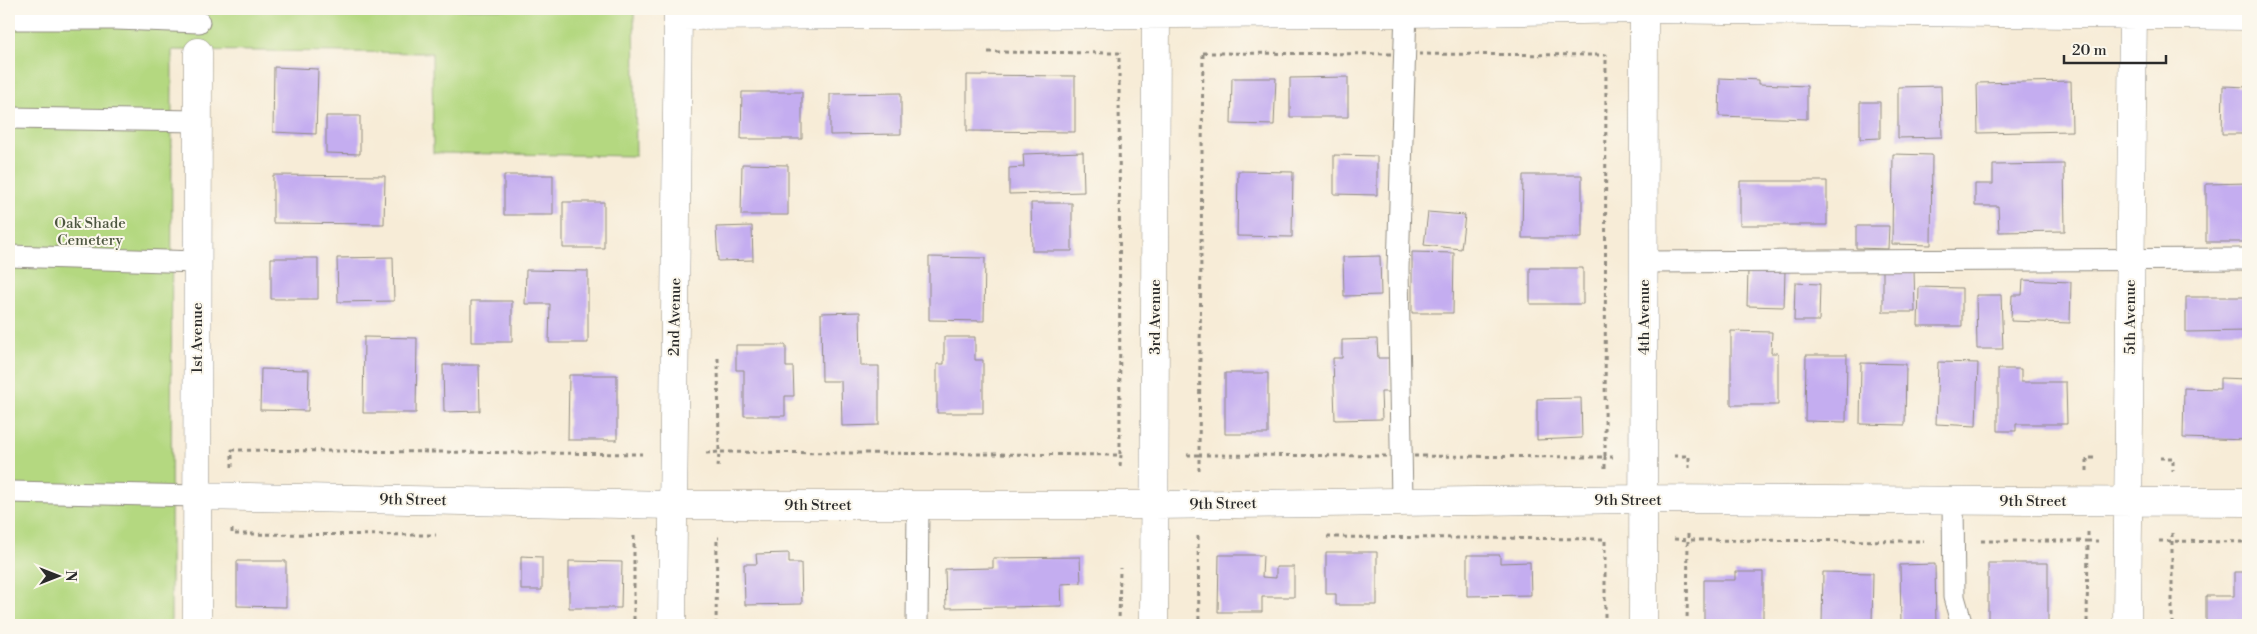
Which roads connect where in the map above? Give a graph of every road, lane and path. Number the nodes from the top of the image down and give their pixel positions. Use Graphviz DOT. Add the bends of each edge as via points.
graph roads {
  1 [pos="1644,9"];
  2 [pos="1156,11"];
  3 [pos="1406,11"];
  4 [pos="1889,11"];
  5 [pos="678,12"];
  6 [pos="2133,13"];
  7 [pos="199,15"];
  8 [pos="2248,16"];
  9 [pos="9,19"];
  10 [pos="198,52"];
  11 [pos="988,52"];
  12 [pos="9,118"];
  13 [pos="198,121"];
  14 [pos="9,256"];
  15 [pos="2248,259"];
  16 [pos="2130,260"];
  17 [pos="197,262"];
  18 [pos="1644,262"];
  19 [pos="718,358"];
  20 [pos="719,452"];
  21 [pos="700,453"];
  22 [pos="648,454"];
  23 [pos="1183,455"];
  24 [pos="1669,456"];
  25 [pos="2102,458"];
  26 [pos="2152,458"];
  27 [pos="232,467"];
  28 [pos="718,468"];
  29 [pos="1199,470"];
  30 [pos="1688,471"];
  31 [pos="2173,473"];
  32 [pos="2087,479"];
  33 [pos="9,492"];
  34 [pos="198,496"];
  35 [pos="1644,500"];
  36 [pos="1953,501"];
  37 [pos="1402,502"];
  38 [pos="2129,502"];
  39 [pos="2248,502"];
  40 [pos="673,505"];
  41 [pos="918,505"];
  42 [pos="1154,505"];
  43 [pos="1688,522"];
  44 [pos="232,526"];
  45 [pos="2172,528"];
  46 [pos="2088,531"];
  47 [pos="438,535"];
  48 [pos="624,536"];
  49 [pos="1208,536"];
  50 [pos="1317,537"];
  51 [pos="726,538"];
  52 [pos="1669,539"];
  53 [pos="1688,540"];
  54 [pos="1954,541"];
  55 [pos="2088,541"];
  56 [pos="2102,541"];
  57 [pos="2151,541"];
  58 [pos="2172,541"];
  59 [pos="2248,542"];
  60 [pos="1120,567"];
  61 [pos="197,625"];
  62 [pos="634,625"];
  63 [pos="672,625"];
  64 [pos="716,625"];
  65 [pos="917,625"];
  66 [pos="1119,625"];
  67 [pos="1154,625"];
  68 [pos="1199,625"];
  69 [pos="1605,625"];
  70 [pos="1643,625"];
  71 [pos="1687,625"];
  72 [pos="1962,625"];
  73 [pos="2087,625"];
  74 [pos="2127,625"];
  75 [pos="2172,625"];
  1 -- 3 [label="street"];
  1 -- 4 [label="street"];
  1 -- 18 [label="street, 4th Avenue"];
  2 -- 3 [label="street"];
  2 -- 5 [label="street"];
  2 -- 42 [label="street, 3rd Avenue"];
  3 -- 37 [label="lane" via="1398,269"];
  4 -- 6 [label="street"];
  5 -- 40 [label="street, 2nd Avenue"];
  6 -- 8 [label="street"];
  6 -- 16 [label="street, 5th Avenue"];
  7 -- 9 [label="lane"];
  7 -- 10 [label="lane"];
  10 -- 13 [label="street, 1st Avenue"];
  11 -- 20 [label="path" via="1119,52 1120,455"];
  12 -- 13 [label="lane"];
  13 -- 17 [label="street, 1st Avenue"];
  14 -- 17 [label="lane"];
  15 -- 16 [label="lane"];
  16 -- 18 [label="lane"];
  16 -- 38 [label="street, 5th Avenue"];
  17 -- 34 [label="street, 1st Avenue"];
  18 -- 35 [label="street, 4th Avenue"];
  19 -- 20 [label="path"];
  20 -- 21 [label="path"];
  20 -- 28 [label="path"];
  22 -- 27 [label="path" via="232,450"];
  23 -- 29 [label="path" via="1199,455"];
  24 -- 30 [label="path" via="1688,456"];
  25 -- 32 [label="path" via="2087,458"];
  26 -- 31 [label="path" via="2173,458"];
  33 -- 34 [label="lane"];
  34 -- 40 [label="street, 9th Street"];
  34 -- 61 [label="street, 1st Avenue"];
  35 -- 36 [label="street, 9th Street"];
  35 -- 37 [label="street, 9th Street"];
  35 -- 70 [label="street, 4th Avenue"];
  36 -- 38 [label="street, 9th Street"];
  36 -- 54 [label="lane"];
  37 -- 42 [label="street, 9th Street"];
  38 -- 39 [label="street, 9th Street"];
  38 -- 74 [label="street, 5th Avenue"];
  40 -- 41 [label="street, 9th Street"];
  40 -- 63 [label="street, 2nd Avenue"];
  41 -- 42 [label="street, 9th Street"];
  41 -- 65 [label="lane"];
  42 -- 67 [label="street, 3rd Avenue"];
  43 -- 53 [label="path"];
  44 -- 47 [label="path" via="232,534"];
  45 -- 58 [label="path"];
  46 -- 55 [label="path"];
  48 -- 62 [label="path" via="634,536"];
  49 -- 68 [label="path" via="1198,536"];
  50 -- 69 [label="path" via="1606,539"];
  51 -- 64 [label="path" via="717,538"];
  52 -- 53 [label="path"];
  53 -- 54 [label="path"];
  53 -- 71 [label="path"];
  54 -- 55 [label="path"];
  54 -- 72 [label="lane" via="1954,598"];
  55 -- 56 [label="path"];
  55 -- 73 [label="path"];
  57 -- 58 [label="path"];
  58 -- 59 [label="path"];
  58 -- 75 [label="path"];
  60 -- 66 [label="path"];
}
